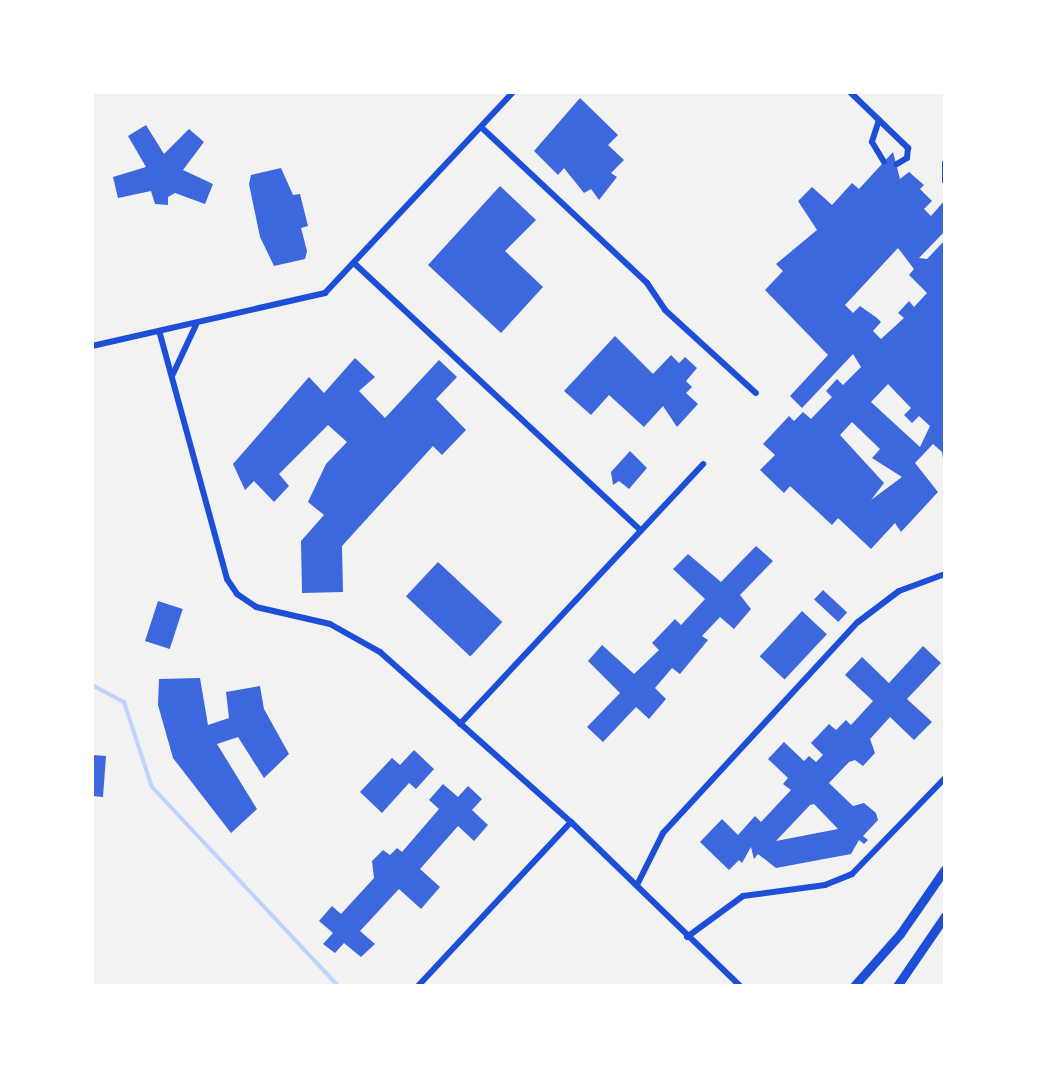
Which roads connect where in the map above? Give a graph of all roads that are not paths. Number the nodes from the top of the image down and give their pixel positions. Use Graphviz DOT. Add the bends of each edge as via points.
graph roads {
  1 [pos="513,92"];
  2 [pos="850,92"];
  3 [pos="879,120"];
  4 [pos="481,127"];
  5 [pos="884,162"];
  6 [pos="945,163"];
  7 [pos="897,164"];
  8 [pos="945,181"];
  9 [pos="355,264"];
  10 [pos="196,325"];
  11 [pos="160,334"];
  12 [pos="92,346"];
  13 [pos="172,376"];
  14 [pos="756,393"];
  15 [pos="703,464"];
  16 [pos="641,531"];
  17 [pos="945,574"];
  18 [pos="460,724"];
  19 [pos="945,778"];
  20 [pos="571,822"];
  21 [pos="945,869"];
  22 [pos="637,885"];
  23 [pos="945,916"];
  24 [pos="687,937"];
  25 [pos="418,986"];
  26 [pos="740,986"];
  27 [pos="854,986"];
  28 [pos="897,986"];
  1 -- 4 [label="street"];
  2 -- 3 [label="street"];
  3 -- 5 [label="street" via="872,142"];
  3 -- 7 [label="street" via="908,148 907,158"];
  4 -- 9 [label="street"];
  4 -- 14 [label="street"];
  6 -- 8 [label="street"];
  9 -- 10 [label="street" via="317,296"];
  9 -- 16 [label="street"];
  10 -- 11 [label="street"];
  10 -- 13 [label="street"];
  11 -- 12 [label="street"];
  11 -- 13 [label="street"];
  13 -- 18 [label="street" via="227,579 237,594 256,607 315,618 357,637"];
  15 -- 16 [label="street"];
  16 -- 18 [label="street"];
  17 -- 22 [label="street" via="899,591 858,622 663,833"];
  18 -- 20 [label="street"];
  19 -- 24 [label="street" via="852,874 825,885 743,896"];
  20 -- 22 [label="street"];
  20 -- 25 [label="street"];
  21 -- 27 [label="main road" via="900,934"];
  22 -- 24 [label="street"];
  23 -- 28 [label="main road"];
  24 -- 26 [label="street"];
}
